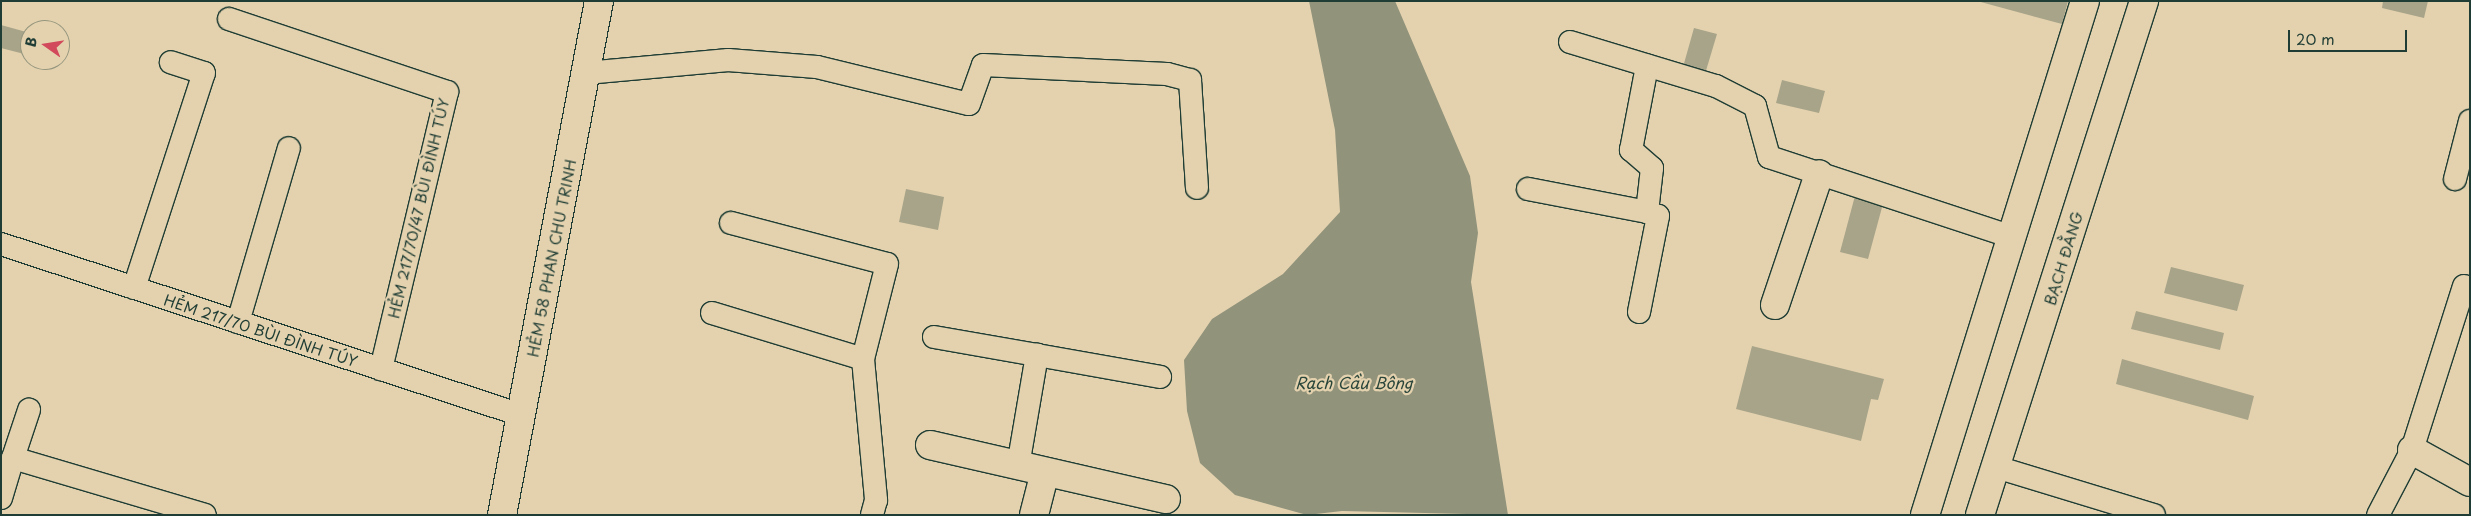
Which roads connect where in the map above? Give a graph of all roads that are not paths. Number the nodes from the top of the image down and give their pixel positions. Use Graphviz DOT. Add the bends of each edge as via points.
graph roads {
  1 [pos="599,1"];
  2 [pos="2144,1"];
  3 [pos="2083,2"];
  4 [pos="229,19"];
  5 [pos="1570,42"];
  6 [pos="171,62"];
  7 [pos="1647,66"];
  8 [pos="586,73"];
  9 [pos="2470,122"];
  10 [pos="289,148"];
  11 [pos="1819,174"];
  12 [pos="2454,179"];
  13 [pos="1197,188"];
  14 [pos="1528,189"];
  15 [pos="1647,212"];
  16 [pos="731,224"];
  17 [pos="2012,237"];
  18 [pos="1,244"];
  19 [pos="2464,286"];
  20 [pos="134,288"];
  21 [pos="1775,305"];
  22 [pos="1639,312"];
  23 [pos="712,313"];
  24 [pos="238,322"];
  25 [pos="934,337"];
  26 [pos="1036,355"];
  27 [pos="863,359"];
  28 [pos="381,369"];
  29 [pos="1160,377"];
  30 [pos="28,410"];
  31 [pos="521,415"];
  32 [pos="930,445"];
  33 [pos="2412,450"];
  34 [pos="13,458"];
  35 [pos="1018,466"];
  36 [pos="1996,467"];
  37 [pos="1044,472"];
  38 [pos="2470,482"];
  39 [pos="1,498"];
  40 [pos="1166,499"];
  41 [pos="205,515"];
  42 [pos="502,515"];
  43 [pos="872,515"];
  44 [pos="1034,515"];
  45 [pos="1925,515"];
  46 [pos="1980,515"];
  47 [pos="2154,515"];
  48 [pos="2378,515"];
  1 -- 8 [label="main road, HẺM 58 PHAN CHU TRINH"];
  2 -- 36 [label="main road, BẠCH ĐẰNG"];
  3 -- 17 [label="main road"];
  4 -- 28 [label="lane, HẺM 217/70/47 BÙI ĐÌNH TÚY" via="447,92"];
  5 -- 7 [label="lane"];
  6 -- 20 [label="lane" via="204,72"];
  7 -- 11 [label="lane" via="1716,86 1755,106 1769,157"];
  7 -- 15 [label="lane" via="1631,150 1652,168"];
  8 -- 13 [label="lane" via="738,60 817,67 969,104 983,65 1167,74 1190,80"];
  8 -- 31 [label="main road, HẺM 58 PHAN CHU TRINH"];
  9 -- 12 [label="lane"];
  10 -- 24 [label="lane"];
  11 -- 17 [label="lane"];
  11 -- 21 [label="main road"];
  14 -- 15 [label="lane"];
  15 -- 22 [label="lane" via="1658,216"];
  16 -- 27 [label="lane" via="887,264"];
  17 -- 45 [label="main road"];
  18 -- 20 [label="lane, HẺM 217/70 BÙI ĐÌNH TÚY"];
  19 -- 33 [label="lane"];
  20 -- 24 [label="lane, HẺM 217/70 BÙI ĐÌNH TÚY"];
  23 -- 27 [label="lane"];
  24 -- 28 [label="lane, HẺM 217/70 BÙI ĐÌNH TÚY"];
  25 -- 26 [label="lane"];
  26 -- 29 [label="lane"];
  26 -- 35 [label="lane"];
  27 -- 43 [label="lane" via="876,500"];
  28 -- 31 [label="lane, HẺM 217/70 BÙI ĐÌNH TÚY"];
  30 -- 34 [label="lane"];
  31 -- 42 [label="main road, HẺM 58 PHAN CHU TRINH"];
  32 -- 35 [label="main road"];
  33 -- 38 [label="main road"];
  33 -- 48 [label="lane"];
  34 -- 39 [label="lane"];
  34 -- 41 [label="lane"];
  35 -- 37 [label="main road"];
  36 -- 46 [label="main road, BẠCH ĐẰNG"];
  36 -- 47 [label="lane"];
  37 -- 40 [label="main road"];
  37 -- 44 [label="main road"];
}
